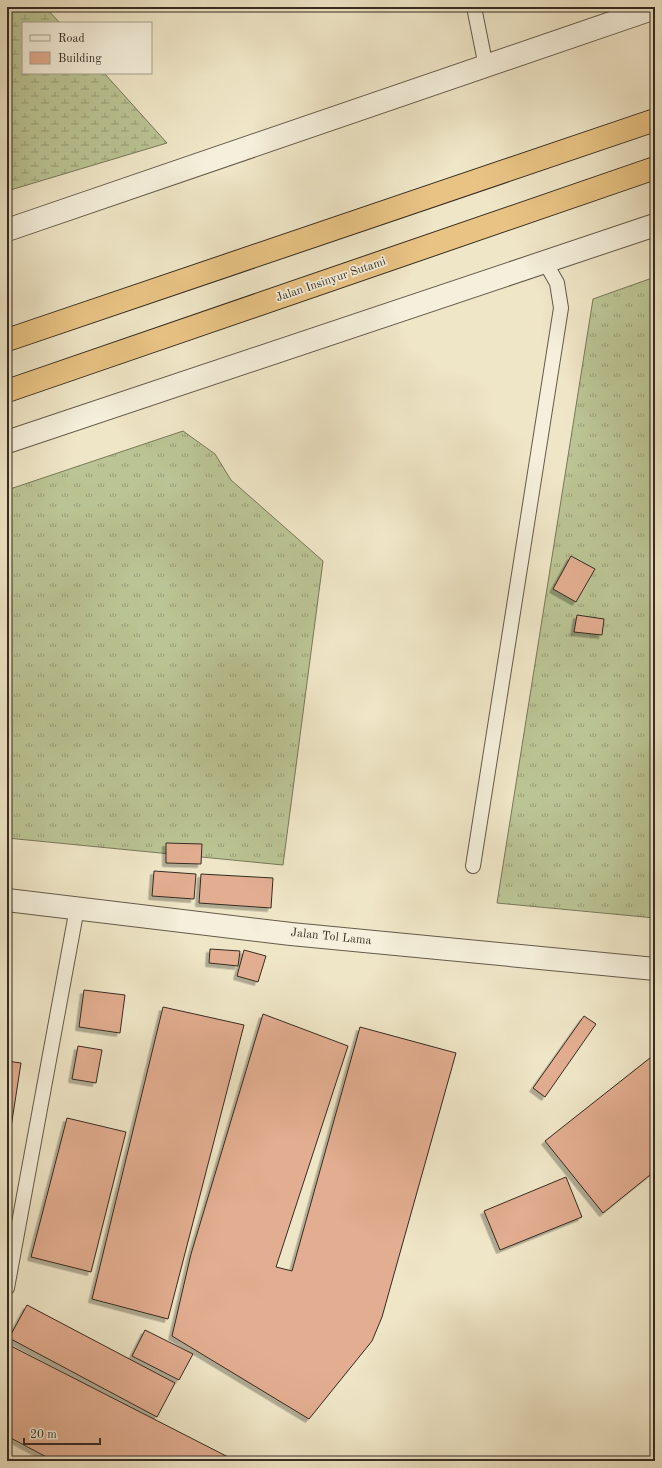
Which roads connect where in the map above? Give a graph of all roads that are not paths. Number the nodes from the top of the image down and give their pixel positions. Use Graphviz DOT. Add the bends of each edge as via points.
graph roads {
  1 [pos="474,7"];
  2 [pos="655,8"];
  3 [pos="486,67"];
  4 [pos="655,120"];
  5 [pos="655,168"];
  6 [pos="655,225"];
  7 [pos="7,230"];
  8 [pos="545,262"];
  9 [pos="7,340"];
  10 [pos="7,391"];
  11 [pos="7,442"];
  12 [pos="473,866"];
  13 [pos="7,900"];
  14 [pos="77,908"];
  15 [pos="655,970"];
  16 [pos="7,1288"];
  1 -- 3 [label="lane"];
  2 -- 3 [label="street"];
  3 -- 7 [label="street"];
  4 -- 9 [label="highway"];
  5 -- 10 [label="highway, Jalan Insinyur Sutami"];
  6 -- 8 [label="street"];
  8 -- 11 [label="street"];
  8 -- 12 [label="lane" via="557,283 561,308"];
  13 -- 14 [label="street, Jalan Tol Lama"];
  14 -- 15 [label="street, Jalan Tol Lama" via="291,934"];
  14 -- 16 [label="lane"];
}
